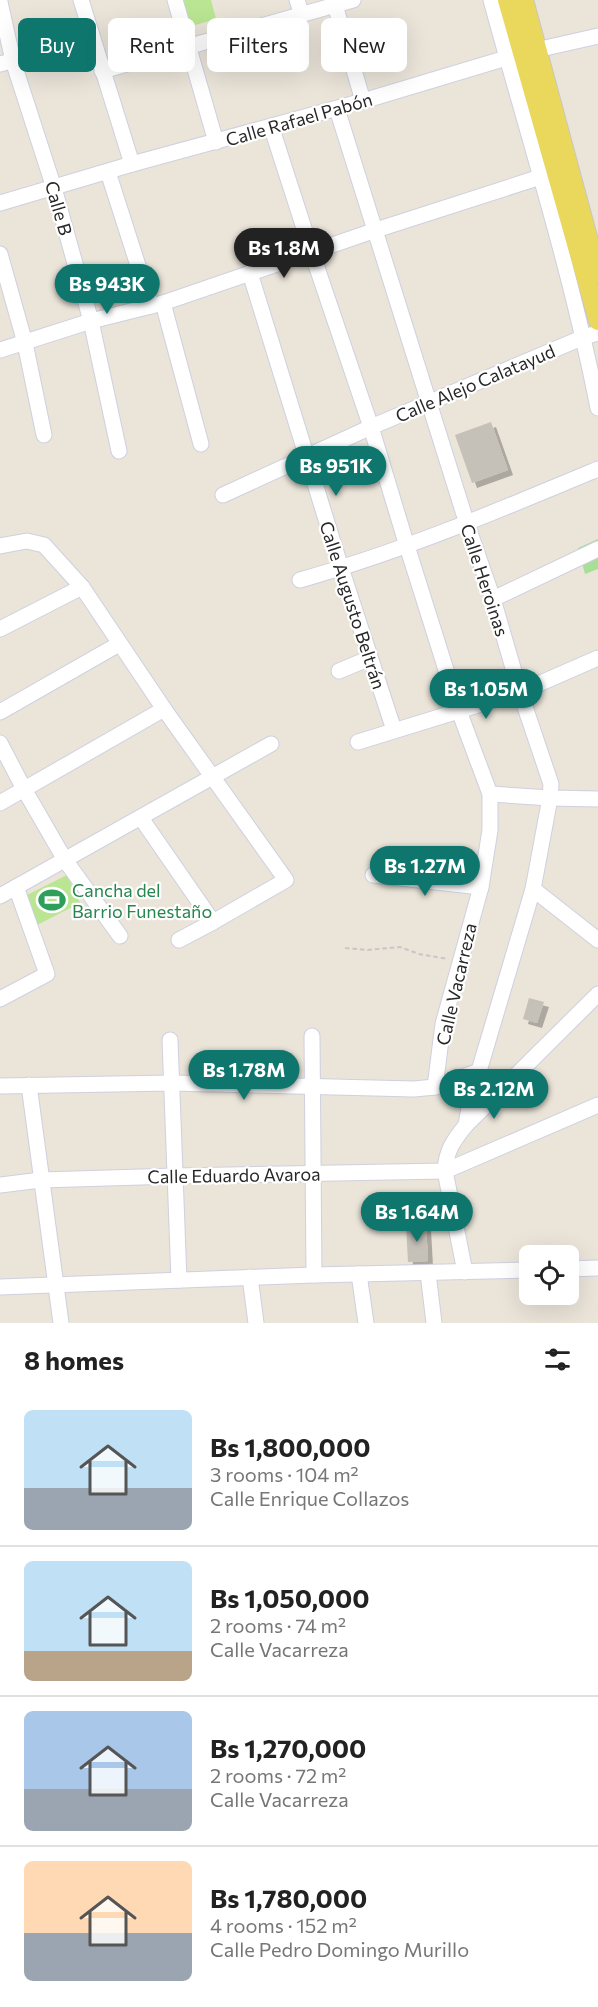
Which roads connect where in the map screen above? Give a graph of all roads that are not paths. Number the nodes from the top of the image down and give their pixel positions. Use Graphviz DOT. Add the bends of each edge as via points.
graph roads {
  1 [pos="81,0"];
  2 [pos="175,0"];
  3 [pos="353,0"];
  4 [pos="491,0"];
  5 [pos="507,0"];
  6 [pos="524,0"];
  7 [pos="0,2"];
  8 [pos="334,5"];
  9 [pos="300,7"];
  10 [pos="86,18"];
  11 [pos="180,18"];
  12 [pos="598,36"];
  13 [pos="195,44"];
  14 [pos="96,52"];
  15 [pos="523,54"];
  16 [pos="7,62"];
  17 [pos="195,67"];
  18 [pos="108,69"];
  19 [pos="102,71"];
  20 [pos="363,101"];
  21 [pos="337,109"];
  22 [pos="272,126"];
  23 [pos="216,142"];
  24 [pos="132,164"];
  25 [pos="108,172"];
  26 [pos="549,174"];
  27 [pos="54,188"];
  28 [pos="0,204"];
  29 [pos="376,230"];
  30 [pos="312,253"];
  31 [pos="595,253"];
  32 [pos="0,254"];
  33 [pos="250,273"];
  34 [pos="598,274"];
  35 [pos="157,305"];
  36 [pos="91,321"];
  37 [pos="598,321"];
  38 [pos="591,335"];
  39 [pos="25,343"];
  40 [pos="0,350"];
  41 [pos="429,402"];
  42 [pos="598,408"];
  43 [pos="371,427"];
  44 [pos="44,435"];
  45 [pos="201,444"];
  46 [pos="119,451"];
  47 [pos="306,456"];
  48 [pos="598,469"];
  49 [pos="223,495"];
  50 [pos="467,524"];
  51 [pos="0,546"];
  52 [pos="407,546"];
  53 [pos="598,549"];
  54 [pos="341,568"];
  55 [pos="300,580"];
  56 [pos="82,587"];
  57 [pos="493,599"];
  58 [pos="0,629"];
  59 [pos="119,644"];
  60 [pos="370,658"];
  61 [pos="598,658"];
  62 [pos="339,671"];
  63 [pos="520,692"];
  64 [pos="164,710"];
  65 [pos="459,711"];
  66 [pos="0,712"];
  67 [pos="394,730"];
  68 [pos="358,742"];
  69 [pos="0,743"];
  70 [pos="271,744"];
  71 [pos="213,778"];
  72 [pos="24,789"];
  73 [pos="490,794"];
  74 [pos="550,798"];
  75 [pos="598,799"];
  76 [pos="0,803"];
  77 [pos="141,818"];
  78 [pos="65,860"];
  79 [pos="373,875"];
  80 [pos="16,887"];
  81 [pos="481,887"];
  82 [pos="532,889"];
  83 [pos="0,896"];
  84 [pos="213,922"];
  85 [pos="120,936"];
  86 [pos="179,940"];
  87 [pos="598,940"];
  88 [pos="598,994"];
  89 [pos="0,999"];
  90 [pos="312,1036"];
  91 [pos="170,1040"];
  92 [pos="479,1071"];
  93 [pos="172,1083"];
  94 [pos="28,1085"];
  95 [pos="0,1086"];
  96 [pos="313,1086"];
  97 [pos="435,1087"];
  98 [pos="598,1105"];
  99 [pos="466,1125"];
  100 [pos="445,1171"];
  101 [pos="313,1173"];
  102 [pos="175,1176"];
  103 [pos="41,1180"];
  104 [pos="1,1185"];
  105 [pos="598,1268"];
  106 [pos="579,1269"];
  107 [pos="519,1270"];
  108 [pos="465,1272"];
  109 [pos="428,1273"];
  110 [pos="359,1274"];
  111 [pos="314,1275"];
  112 [pos="250,1277"];
  113 [pos="179,1280"];
  114 [pos="55,1285"];
  115 [pos="0,1287"];
  116 [pos="61,1323"];
  117 [pos="256,1323"];
  118 [pos="366,1323"];
  119 [pos="434,1323"];
  1 -- 10 [label="street"];
  2 -- 11 [label="street"];
  3 -- 8 [label="street"];
  4 -- 15 [label="street"];
  5 -- 15 [label="main road"];
  6 -- 15 [label="main road"];
  7 -- 16 [label="street, Calle B"];
  8 -- 9 [label="street"];
  8 -- 20 [label="street"];
  9 -- 13 [label="street"];
  12 -- 15 [label="street, Calle Rafael Pabón"];
  14 -- 19 [label="street"];
  15 -- 20 [label="street, Calle Rafael Pabón"];
  15 -- 26 [label="main road"];
  15 -- 31 [label="main road"];
  16 -- 27 [label="street, Calle B"];
  17 -- 23 [label="street"];
  18 -- 19 [label="street"];
  19 -- 24 [label="street"];
  20 -- 21 [label="street, Calle Rafael Pabón"];
  21 -- 22 [label="street, Calle Rafael Pabón"];
  21 -- 29 [label="street, Calle Heroinas"];
  22 -- 23 [label="street, Calle Rafael Pabón"];
  22 -- 30 [label="street, Calle Vacarreza"];
  23 -- 24 [label="street, Calle Rafael Pabón"];
  24 -- 25 [label="street, Calle Rafael Pabón"];
  25 -- 27 [label="street, Calle Rafael Pabón"];
  25 -- 35 [label="street"];
  26 -- 29 [label="street"];
  26 -- 37 [label="main road"];
  26 -- 38 [label="street"];
  27 -- 28 [label="street, Calle Rafael Pabón"];
  27 -- 36 [label="street, Calle B"];
  29 -- 30 [label="street"];
  29 -- 41 [label="street, Calle Heroinas"];
  30 -- 33 [label="street"];
  30 -- 43 [label="street, Calle Vacarreza"];
  31 -- 34 [label="main road"];
  32 -- 39 [label="street"];
  33 -- 35 [label="street"];
  33 -- 47 [label="street, Calle Augusto Beltrán"];
  35 -- 36 [label="street"];
  35 -- 45 [label="street"];
  36 -- 39 [label="street"];
  36 -- 46 [label="street, Calle B"];
  38 -- 41 [label="street, Calle Alejo Calatayud"];
  38 -- 42 [label="street"];
  39 -- 40 [label="street"];
  39 -- 44 [label="street"];
  41 -- 43 [label="street, Calle Alejo Calatayud"];
  41 -- 50 [label="street, Calle Heroinas"];
  43 -- 47 [label="street, Calle Alejo Calatayud"];
  43 -- 52 [label="street, Calle Vacarreza"];
  47 -- 49 [label="street, Calle Alejo Calatayud"];
  47 -- 54 [label="street, Calle Augusto Beltrán"];
  48 -- 50 [label="street"];
  50 -- 52 [label="street"];
  50 -- 57 [label="street, Calle Heroinas"];
  51 -- 56 [label="street" via="27,541 44,545"];
  52 -- 54 [label="street"];
  52 -- 65 [label="street, Calle Vacarreza"];
  53 -- 57 [label="street"];
  54 -- 55 [label="street"];
  54 -- 60 [label="street, Calle Augusto Beltrán"];
  56 -- 58 [label="street"];
  56 -- 59 [label="street"];
  57 -- 63 [label="street, Calle Heroinas"];
  59 -- 64 [label="street"];
  59 -- 66 [label="street"];
  60 -- 62 [label="street"];
  60 -- 67 [label="street, Calle Augusto Beltrán"];
  61 -- 63 [label="street"];
  63 -- 65 [label="street"];
  63 -- 74 [label="street, Calle Heroinas" via="551,784"];
  64 -- 71 [label="street"];
  64 -- 72 [label="street"];
  65 -- 67 [label="street"];
  65 -- 73 [label="street, Calle Vacarreza"];
  67 -- 68 [label="street"];
  69 -- 72 [label="street"];
  70 -- 71 [label="street"];
  71 -- 77 [label="street"];
  71 -- 84 [label="street" via="286,880"];
  72 -- 76 [label="street"];
  72 -- 78 [label="street"];
  73 -- 74 [label="street"];
  73 -- 81 [label="street, Calle Vacarreza" via="490,831"];
  74 -- 75 [label="street"];
  74 -- 82 [label="street, Calle Heroinas"];
  77 -- 78 [label="street"];
  77 -- 84 [label="street"];
  78 -- 80 [label="street"];
  78 -- 85 [label="street"];
  79 -- 81 [label="street"];
  80 -- 83 [label="street"];
  80 -- 89 [label="street" via="47,974"];
  81 -- 97 [label="street, Calle Vacarreza" via="443,1024"];
  82 -- 87 [label="street"];
  82 -- 92 [label="street, Calle Heroinas"];
  84 -- 86 [label="street"];
  88 -- 99 [label="street"];
  90 -- 96 [label="street"];
  91 -- 93 [label="street"];
  92 -- 97 [label="street"];
  92 -- 99 [label="street, Calle Heroinas"];
  93 -- 94 [label="street"];
  93 -- 96 [label="street"];
  93 -- 102 [label="street"];
  94 -- 95 [label="street"];
  94 -- 103 [label="street"];
  96 -- 97 [label="street"];
  96 -- 101 [label="street"];
  98 -- 100 [label="street, Calle Eduardo Avaroa"];
  99 -- 100 [label="street" via="446,1156"];
  100 -- 101 [label="street, Calle Eduardo Avaroa"];
  100 -- 108 [label="street"];
  101 -- 102 [label="street, Calle Eduardo Avaroa"];
  101 -- 111 [label="street"];
  102 -- 103 [label="street, Calle Eduardo Avaroa"];
  102 -- 113 [label="street"];
  103 -- 104 [label="street, Calle Eduardo Avaroa"];
  103 -- 114 [label="street"];
  105 -- 106 [label="street"];
  107 -- 108 [label="street"];
  108 -- 109 [label="street"];
  109 -- 110 [label="street"];
  109 -- 119 [label="street"];
  110 -- 111 [label="street"];
  110 -- 118 [label="street"];
  111 -- 112 [label="street"];
  112 -- 113 [label="street"];
  112 -- 117 [label="street"];
  113 -- 114 [label="street"];
  114 -- 115 [label="street"];
  114 -- 116 [label="street"];
}
